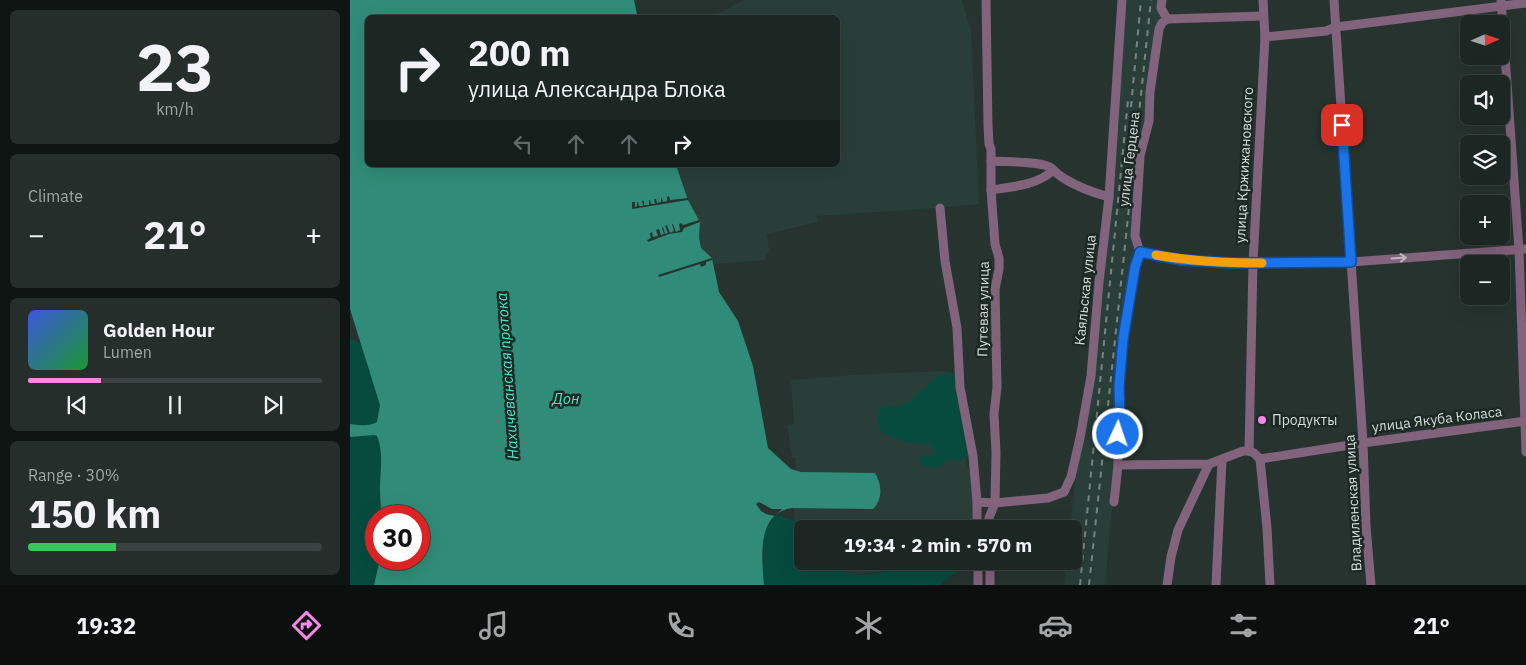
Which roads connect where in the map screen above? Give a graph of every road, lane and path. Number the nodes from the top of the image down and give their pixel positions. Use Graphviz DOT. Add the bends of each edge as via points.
graph roads {
  1 [pos="986,0"];
  2 [pos="1122,0"];
  3 [pos="1162,0"];
  4 [pos="1262,0"];
  5 [pos="1334,0"];
  6 [pos="1501,3"];
  7 [pos="1526,3"];
  8 [pos="1263,16"];
  9 [pos="1167,19"];
  10 [pos="1336,27"];
  11 [pos="1264,37"];
  12 [pos="991,161"];
  13 [pos="1053,170"];
  14 [pos="991,190"];
  15 [pos="1109,197"];
  16 [pos="940,208"];
  17 [pos="1523,250"];
  18 [pos="1140,252"];
  19 [pos="1351,262"];
  20 [pos="1253,263"];
  21 [pos="1525,422"];
  22 [pos="1363,443"];
  23 [pos="1249,451"];
  24 [pos="1526,452"];
  25 [pos="1260,459"];
  26 [pos="1222,460"];
  27 [pos="1209,464"];
  28 [pos="1118,465"];
  29 [pos="977,502"];
  30 [pos="1114,502"];
  31 [pos="995,503"];
  32 [pos="977,520"];
  33 [pos="989,520"];
  34 [pos="978,570"];
  35 [pos="990,570"];
  36 [pos="978,585"];
  37 [pos="990,585"];
  38 [pos="1168,585"];
  39 [pos="1216,585"];
  40 [pos="1270,585"];
  41 [pos="1371,585"];
  1 -- 12 [label="street, Путевая улица"];
  2 -- 15 [label="street, Каяльская улица"];
  3 -- 9 [label="street" via="1161,8"];
  4 -- 8 [label="street, улица Кржижановского"];
  5 -- 10 [label="street, Владиленская улица"];
  6 -- 7 [label="street"];
  6 -- 10 [label="street"];
  6 -- 17 [label="street"];
  8 -- 9 [label="street"];
  8 -- 11 [label="street, улица Кржижановского"];
  9 -- 18 [label="street, улица Герцена" via="1159,29 1149,120 1140,156 1135,236"];
  10 -- 11 [label="street" via="1326,31"];
  10 -- 19 [label="street, Владиленская улица"];
  11 -- 20 [label="street, улица Кржижановского"];
  12 -- 13 [label="street" via="1036,164"];
  12 -- 14 [label="street, Путевая улица"];
  13 -- 14 [label="street" via="1047,177"];
  13 -- 15 [label="street" via="1085,189"];
  14 -- 31 [label="street, Путевая улица" via="999,258 995,288"];
  15 -- 31 [label="street, Каяльская улица" via="1091,376 1071,477 1064,492 1048,498"];
  16 -- 29 [label="street, Путевая улица" via="957,328 960,387 973,456"];
  19 -- 17 [label="street, one-way"];
  17 -- 21 [label="street"];
  18 -- 20 [label="street" via="1181,260"];
  18 -- 28 [label="street, улица Герцена" via="1123,339"];
  19 -- 20 [label="street"];
  19 -- 22 [label="street, Владиленская улица"];
  20 -- 23 [label="street, улица Кржижановского"];
  21 -- 22 [label="street, улица Якуба Коласа"];
  21 -- 24 [label="street"];
  22 -- 25 [label="street, улица Якуба Коласа"];
  22 -- 41 [label="street, Владиленская улица"];
  23 -- 25 [label="street"];
  23 -- 26 [label="street"];
  25 -- 40 [label="street"];
  26 -- 27 [label="street"];
  26 -- 39 [label="street"];
  27 -- 28 [label="street"];
  27 -- 38 [label="street" via="1178,530"];
  28 -- 30 [label="street, улица Герцена"];
  29 -- 31 [label="street, Каяльская улица"];
  29 -- 32 [label="street, Путевая улица"];
  31 -- 33 [label="street, Путевая улица"];
  34 -- 36 [label="street"];
  35 -- 37 [label="street"];
}
